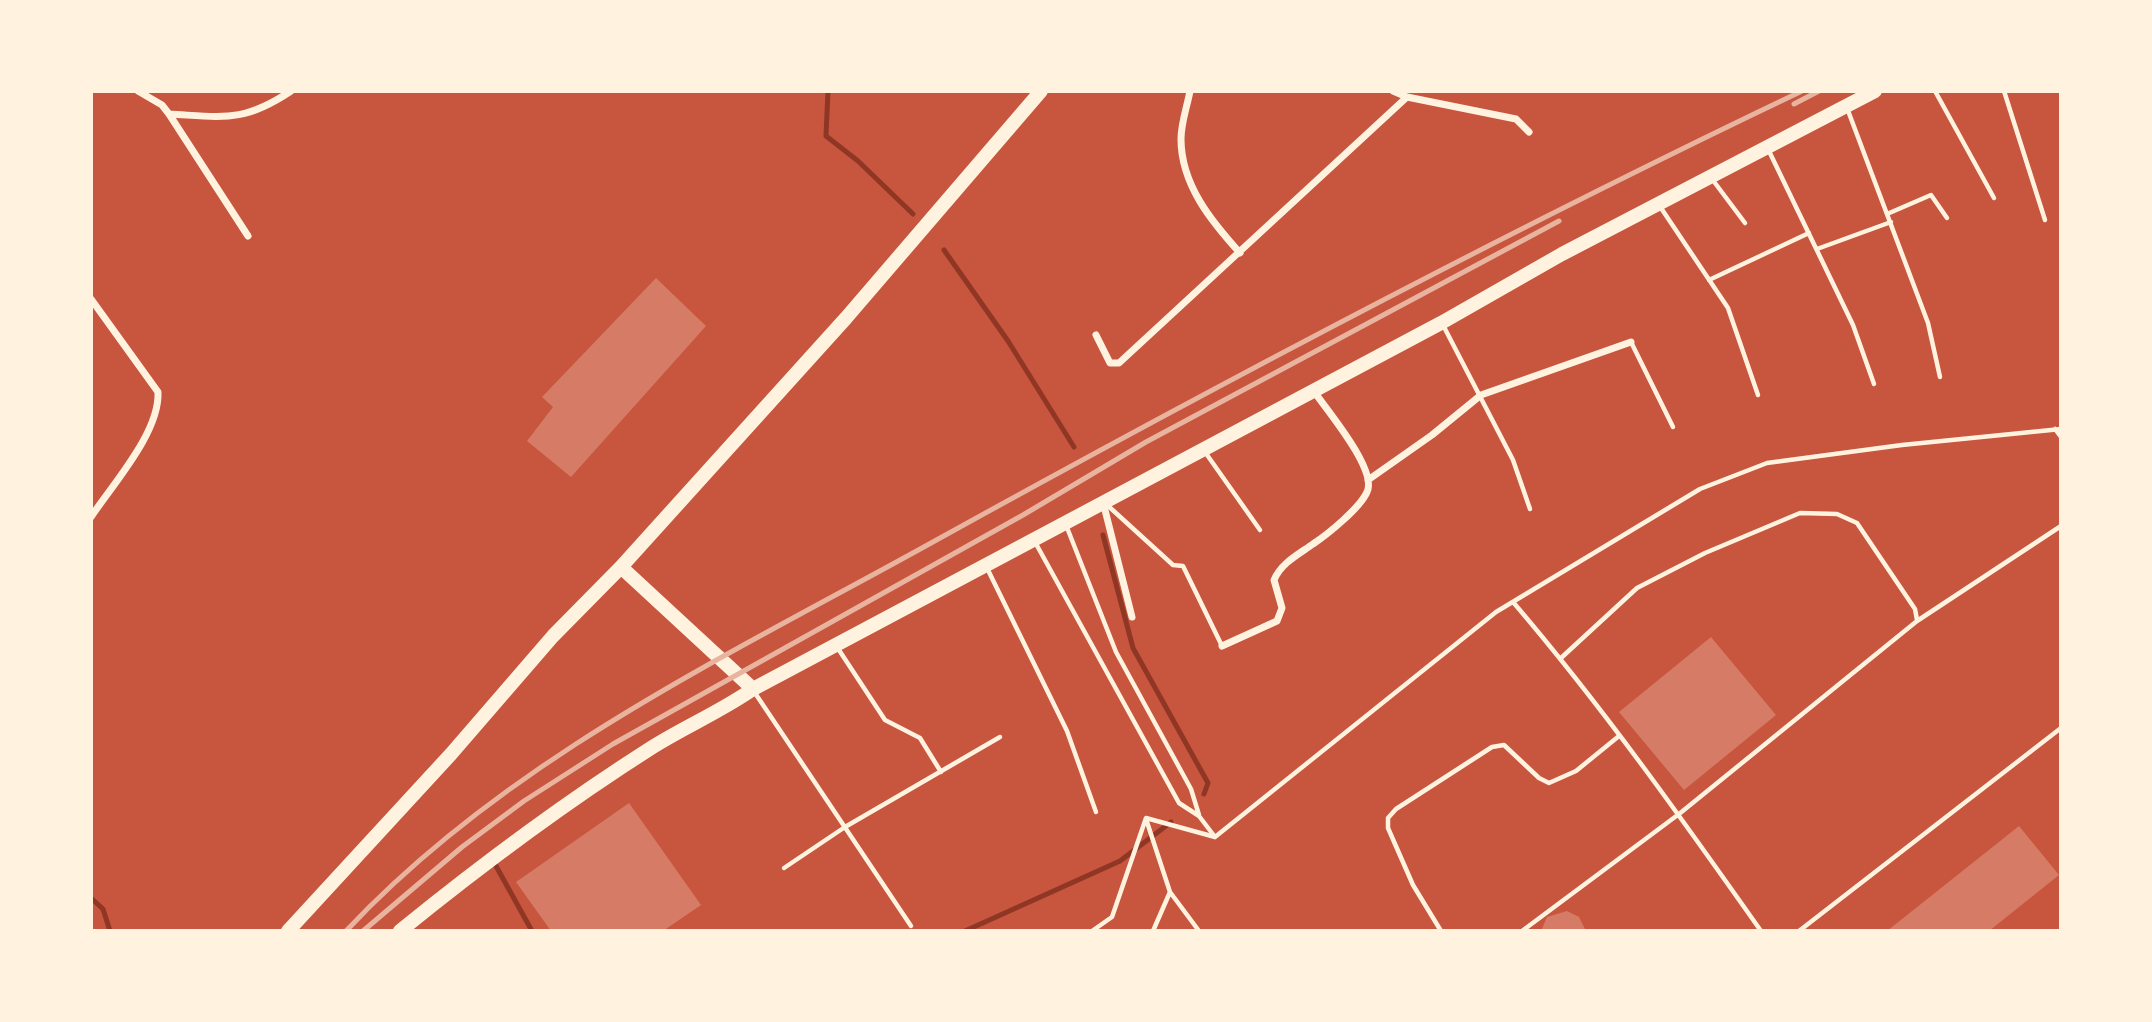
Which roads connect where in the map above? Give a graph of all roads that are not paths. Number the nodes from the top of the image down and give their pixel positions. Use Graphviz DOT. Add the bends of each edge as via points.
graph roads {
  1 [pos="138,91"];
  2 [pos="291,91"];
  3 [pos="1041,91"];
  4 [pos="1190,91"];
  5 [pos="1393,91"];
  6 [pos="1875,91"];
  7 [pos="1934,91"];
  8 [pos="2004,91"];
  9 [pos="1407,97"];
  10 [pos="1847,108"];
  11 [pos="169,114"];
  12 [pos="1529,132"];
  13 [pos="1768,148"];
  14 [pos="1711,178"];
  15 [pos="1994,198"];
  16 [pos="1658,204"];
  17 [pos="1887,214"];
  18 [pos="1947,218"];
  19 [pos="2045,220"];
  20 [pos="1891,222"];
  21 [pos="1745,223"];
  22 [pos="1809,233"];
  23 [pos="248,236"];
  24 [pos="1817,249"];
  25 [pos="1240,253"];
  26 [pos="1709,280"];
  27 [pos="91,299"];
  28 [pos="1441,323"];
  29 [pos="1096,335"];
  30 [pos="1631,342"];
  31 [pos="1940,377"];
  32 [pos="1874,384"];
  33 [pos="1312,390"];
  34 [pos="1481,395"];
  35 [pos="1758,396"];
  36 [pos="1673,426"];
  37 [pos="2054,429"];
  38 [pos="2061,429"];
  39 [pos="2061,437"];
  40 [pos="1203,449"];
  41 [pos="1368,480"];
  42 [pos="1102,501"];
  43 [pos="1530,509"];
  44 [pos="91,517"];
  45 [pos="1064,522"];
  46 [pos="2061,526"];
  47 [pos="1260,530"];
  48 [pos="1033,538"];
  49 [pos="985,564"];
  50 [pos="621,567"];
  51 [pos="1513,602"];
  52 [pos="1132,617"];
  53 [pos="1917,621"];
  54 [pos="835,644"];
  55 [pos="1222,646"];
  56 [pos="1561,658"];
  57 [pos="753,689"];
  58 [pos="2061,728"];
  59 [pos="1619,736"];
  60 [pos="1000,737"];
  61 [pos="941,772"];
  62 [pos="1096,812"];
  63 [pos="1679,814"];
  64 [pos="1199,816"];
  65 [pos="1146,818"];
  66 [pos="845,827"];
  67 [pos="1215,837"];
  68 [pos="784,868"];
  69 [pos="1170,892"];
  70 [pos="911,926"];
  71 [pos="288,931"];
  72 [pos="400,931"];
  73 [pos="1092,931"];
  74 [pos="1153,931"];
  75 [pos="1199,931"];
  76 [pos="1441,931"];
  77 [pos="1522,931"];
  78 [pos="1762,931"];
  79 [pos="1798,931"];
  1 -- 11 [label="street"];
  2 -- 11 [label="street" via="236,118"];
  3 -- 50 [label="main road" via="846,318"];
  4 -- 25 [label="street" via="1181,137 1195,193 1204,211"];
  5 -- 9 [label="street"];
  6 -- 10 [label="main road"];
  7 -- 15 [label="lane"];
  8 -- 19 [label="lane"];
  9 -- 12 [label="street" via="1503,116 1521,122"];
  9 -- 25 [label="street"];
  10 -- 13 [label="main road"];
  10 -- 17 [label="lane"];
  11 -- 23 [label="street"];
  13 -- 14 [label="main road"];
  13 -- 22 [label="lane"];
  14 -- 16 [label="main road"];
  14 -- 21 [label="lane"];
  16 -- 26 [label="lane"];
  16 -- 28 [label="main road"];
  17 -- 18 [label="lane" via="1931,195"];
  17 -- 20 [label="lane"];
  20 -- 24 [label="lane"];
  20 -- 31 [label="lane" via="1928,323"];
  22 -- 24 [label="lane"];
  22 -- 26 [label="lane"];
  24 -- 32 [label="lane" via="1853,325"];
  25 -- 29 [label="street" via="1117,364 1110,363"];
  26 -- 35 [label="lane" via="1728,308"];
  27 -- 44 [label="street" via="158,392 158,406 122,477"];
  28 -- 33 [label="main road"];
  28 -- 34 [label="lane"];
  30 -- 34 [label="street"];
  30 -- 36 [label="lane"];
  33 -- 40 [label="main road"];
  33 -- 41 [label="street" via="1363,463"];
  34 -- 41 [label="street"];
  34 -- 43 [label="lane" via="1513,460"];
  37 -- 38 [label="lane"];
  37 -- 39 [label="lane"];
  37 -- 51 [label="lane" via="1767,464 1700,489"];
  40 -- 42 [label="main road"];
  40 -- 47 [label="lane"];
  41 -- 55 [label="street" via="1367,492 1328,534 1280,567 1274,580 1282,608 1277,621"];
  42 -- 45 [label="main road"];
  42 -- 52 [label="street"];
  42 -- 55 [label="lane" via="1173,565 1183,566"];
  45 -- 48 [label="main road"];
  45 -- 64 [label="lane" via="1116,652 1191,789"];
  46 -- 53 [label="lane"];
  48 -- 49 [label="main road"];
  48 -- 64 [label="lane" via="1179,803"];
  49 -- 54 [label="main road"];
  49 -- 62 [label="lane" via="1067,731"];
  50 -- 57 [label="main road"];
  50 -- 71 [label="main road" via="553,636"];
  51 -- 56 [label="lane"];
  51 -- 67 [label="lane"];
  53 -- 56 [label="lane" via="1915,609 1857,523 1838,514 1800,513 1637,588"];
  53 -- 63 [label="lane"];
  54 -- 57 [label="main road"];
  54 -- 61 [label="lane" via="885,720 920,738"];
  56 -- 59 [label="lane"];
  57 -- 66 [label="lane"];
  57 -- 72 [label="main road" via="653,747 558,811"];
  58 -- 79 [label="lane"];
  59 -- 63 [label="lane"];
  59 -- 76 [label="lane" via="1576,771 1549,783 1504,745 1492,747 1396,809 1388,818 1388,828 1413,885"];
  60 -- 61 [label="lane"];
  61 -- 66 [label="lane"];
  63 -- 77 [label="lane"];
  63 -- 78 [label="lane"];
  64 -- 67 [label="lane"];
  65 -- 67 [label="lane"];
  65 -- 69 [label="lane"];
  65 -- 73 [label="lane" via="1112,917"];
  66 -- 68 [label="lane"];
  66 -- 70 [label="lane"];
  69 -- 74 [label="lane"];
  69 -- 75 [label="lane"];
}
